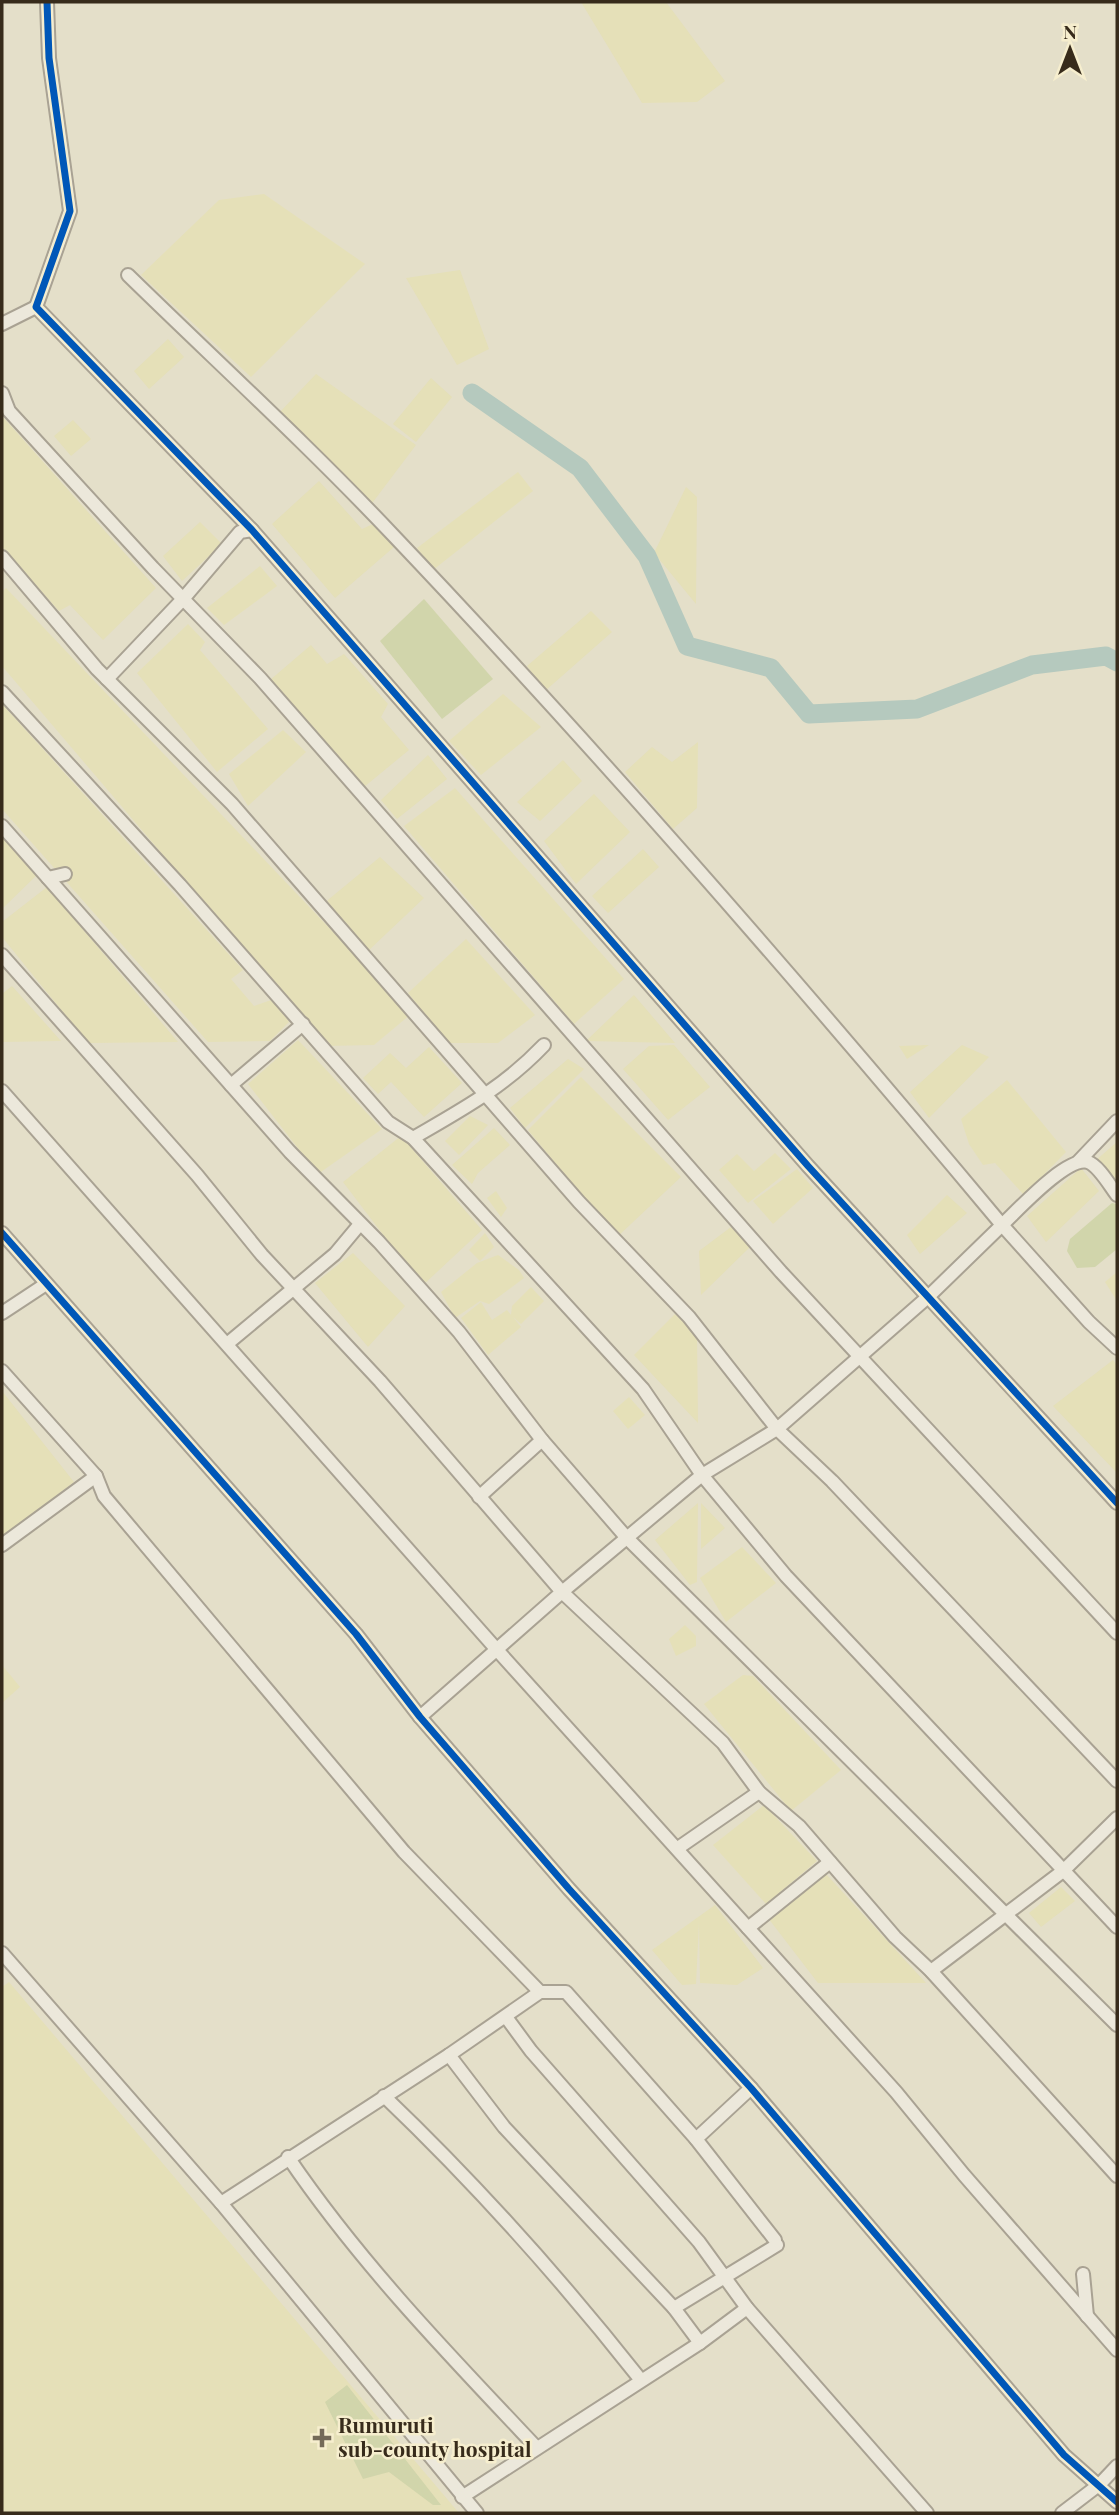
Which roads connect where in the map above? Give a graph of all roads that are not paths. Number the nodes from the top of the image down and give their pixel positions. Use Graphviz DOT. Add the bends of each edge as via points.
graph roads {
  1 [pos="47,2"];
  2 [pos="128,275"];
  3 [pos="36,307"];
  4 [pos="2,324"];
  5 [pos="2,393"];
  6 [pos="251,530"];
  7 [pos="2,557"];
  8 [pos="183,599"];
  9 [pos="107,679"];
  10 [pos="2,692"];
  11 [pos="2,826"];
  12 [pos="65,874"];
  13 [pos="48,878"];
  14 [pos="2,955"];
  15 [pos="303,1024"];
  16 [pos="544,1045"];
  17 [pos="232,1085"];
  18 [pos="2,1091"];
  19 [pos="488,1095"];
  20 [pos="1117,1121"];
  21 [pos="413,1138"];
  22 [pos="1078,1162"];
  23 [pos="1117,1195"];
  24 [pos="360,1224"];
  25 [pos="1002,1225"];
  26 [pos="2,1233"];
  27 [pos="46,1284"];
  28 [pos="292,1288"];
  29 [pos="929,1296"];
  30 [pos="2,1313"];
  31 [pos="227,1344"];
  32 [pos="1117,1348"];
  33 [pos="861,1358"];
  34 [pos="2,1371"];
  35 [pos="777,1429"];
  36 [pos="542,1440"];
  37 [pos="702,1475"];
  38 [pos="96,1476"];
  39 [pos="479,1497"];
  40 [pos="1117,1503"];
  41 [pos="626,1537"];
  42 [pos="2,1545"];
  43 [pos="562,1592"];
  44 [pos="1117,1633"];
  45 [pos="498,1651"];
  46 [pos="420,1717"];
  47 [pos="1117,1781"];
  48 [pos="759,1791"];
  49 [pos="1117,1818"];
  50 [pos="678,1848"];
  51 [pos="830,1862"];
  52 [pos="1063,1871"];
  53 [pos="1007,1915"];
  54 [pos="1117,1927"];
  55 [pos="748,1928"];
  56 [pos="2,1953"];
  57 [pos="931,1971"];
  58 [pos="540,1992"];
  59 [pos="506,2017"];
  60 [pos="1117,2025"];
  61 [pos="449,2055"];
  62 [pos="751,2088"];
  63 [pos="384,2096"];
  64 [pos="696,2139"];
  65 [pos="288,2157"];
  66 [pos="1117,2176"];
  67 [pos="221,2203"];
  68 [pos="1083,2274"];
  69 [pos="724,2277"];
  70 [pos="674,2308"];
  71 [pos="747,2308"];
  72 [pos="1087,2316"];
  73 [pos="700,2343"];
  74 [pos="1117,2350"];
  75 [pos="640,2379"];
  76 [pos="537,2448"];
  77 [pos="1117,2466"];
  78 [pos="1100,2484"];
  79 [pos="462,2497"];
  80 [pos="1117,2502"];
  81 [pos="477,2513"];
  82 [pos="927,2513"];
  83 [pos="1062,2513"];
  1 -- 3 [label="street" via="49,58 70,211"];
  2 -- 25 [label="street" via="390,531 851,1044"];
  3 -- 4 [label="street"];
  3 -- 6 [label="street"];
  5 -- 8 [label="street" via="9,411"];
  6 -- 8 [label="street" via="240,532"];
  6 -- 29 [label="street" via="808,1166"];
  7 -- 9 [label="street"];
  8 -- 9 [label="street"];
  8 -- 33 [label="street" via="260,678"];
  9 -- 19 [label="street" via="232,804"];
  10 -- 15 [label="street"];
  11 -- 13 [label="street"];
  12 -- 13 [label="street"];
  13 -- 17 [label="street"];
  14 -- 28 [label="street"];
  15 -- 17 [label="street"];
  15 -- 21 [label="street" via="388,1122"];
  16 -- 19 [label="street"];
  17 -- 24 [label="street"];
  18 -- 31 [label="street"];
  19 -- 21 [label="street"];
  19 -- 35 [label="street" via="579,1202 689,1317"];
  20 -- 22 [label="street"];
  21 -- 37 [label="street" via="643,1389"];
  22 -- 23 [label="street" via="1094,1166"];
  22 -- 25 [label="street" via="1069,1164"];
  24 -- 28 [label="street" via="335,1254"];
  24 -- 36 [label="street" via="459,1332"];
  25 -- 29 [label="street"];
  25 -- 32 [label="street"];
  26 -- 27 [label="street"];
  27 -- 30 [label="street"];
  27 -- 46 [label="street" via="356,1634"];
  28 -- 31 [label="street"];
  28 -- 39 [label="street" via="380,1381"];
  29 -- 33 [label="street"];
  29 -- 40 [label="street"];
  31 -- 45 [label="street"];
  33 -- 35 [label="street"];
  33 -- 44 [label="street"];
  34 -- 38 [label="street"];
  35 -- 37 [label="street"];
  35 -- 47 [label="street"];
  36 -- 39 [label="street"];
  36 -- 41 [label="street"];
  37 -- 41 [label="street"];
  37 -- 52 [label="street" via="786,1576"];
  38 -- 42 [label="street"];
  38 -- 58 [label="street" via="104,1496 305,1738 404,1852"];
  39 -- 43 [label="street"];
  41 -- 43 [label="street"];
  41 -- 53 [label="street"];
  43 -- 45 [label="street"];
  43 -- 48 [label="street" via="713,1733"];
  45 -- 46 [label="street"];
  45 -- 50 [label="street"];
  46 -- 62 [label="street"];
  48 -- 50 [label="street"];
  48 -- 51 [label="street" via="799,1826"];
  49 -- 52 [label="street"];
  50 -- 55 [label="street"];
  51 -- 55 [label="street"];
  51 -- 57 [label="street"];
  52 -- 53 [label="street"];
  52 -- 54 [label="street"];
  53 -- 57 [label="street"];
  53 -- 60 [label="street"];
  55 -- 72 [label="street" via="896,2092"];
  56 -- 67 [label="street"];
  57 -- 66 [label="street"];
  58 -- 59 [label="street"];
  58 -- 64 [label="street" via="566,1992"];
  59 -- 61 [label="street"];
  59 -- 69 [label="street"];
  61 -- 63 [label="street"];
  61 -- 70 [label="street" via="504,2127"];
  62 -- 64 [label="street"];
  62 -- 78 [label="street" via="1064,2455"];
  63 -- 65 [label="street"];
  63 -- 75 [label="street" via="461,2169 579,2302"];
  64 -- 69 [label="street" via="776,2243"];
  65 -- 67 [label="street"];
  65 -- 76 [label="street" via="367,2264"];
  67 -- 79 [label="street"];
  68 -- 72 [label="street"];
  69 -- 70 [label="street"];
  69 -- 71 [label="street"];
  70 -- 73 [label="street"];
  71 -- 73 [label="street"];
  71 -- 82 [label="street"];
  72 -- 74 [label="street"];
  73 -- 75 [label="street"];
  75 -- 76 [label="street"];
  76 -- 79 [label="street"];
  77 -- 78 [label="street"];
  78 -- 80 [label="street"];
  78 -- 83 [label="street"];
  79 -- 81 [label="street"];
}
